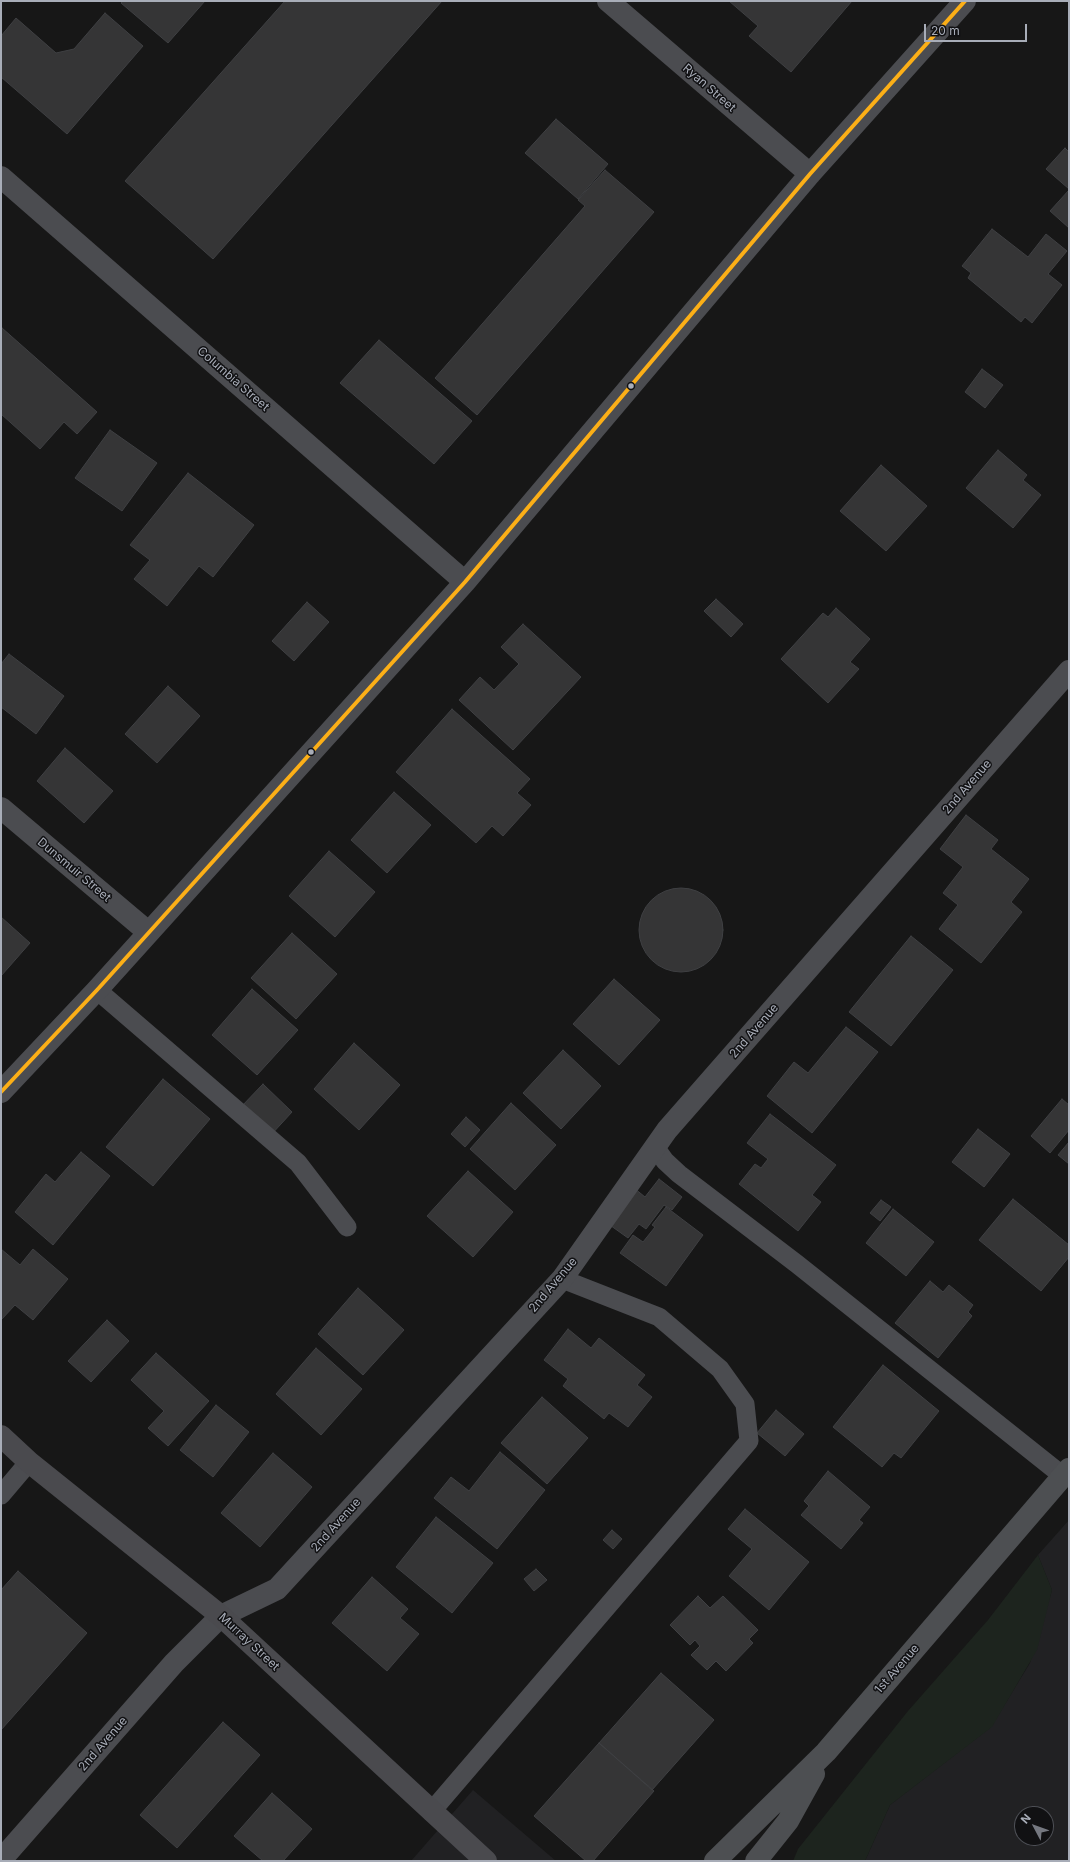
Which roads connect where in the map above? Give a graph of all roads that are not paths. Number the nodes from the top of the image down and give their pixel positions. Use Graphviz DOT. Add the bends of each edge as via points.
graph roads {
  1 [pos="608,1"];
  2 [pos="965,1"];
  3 [pos="810,174"];
  4 [pos="1,176"];
  5 [pos="466,582"];
  6 [pos="1069,671"];
  7 [pos="1,808"];
  8 [pos="148,932"];
  9 [pos="97,990"];
  10 [pos="1,1092"];
  11 [pos="661,1138"];
  12 [pos="347,1227"];
  13 [pos="562,1279"];
  14 [pos="1,1436"];
  15 [pos="29,1462"];
  16 [pos="1066,1473"];
  17 [pos="1,1495"];
  18 [pos="221,1616"];
  19 [pos="826,1752"];
  20 [pos="431,1812"];
  21 [pos="1,1860"];
  22 [pos="486,1861"];
  23 [pos="715,1861"];
  24 [pos="756,1861"];
  1 -- 3 [label="street, Ryan Street"];
  2 -- 3 [label="street"];
  3 -- 5 [label="street"];
  4 -- 5 [label="street, Columbia Street"];
  5 -- 8 [label="street"];
  6 -- 11 [label="street, 2nd Avenue"];
  7 -- 8 [label="street, Dunsmuir Street"];
  8 -- 9 [label="street"];
  9 -- 10 [label="street"];
  9 -- 12 [label="lane" via="298,1163"];
  11 -- 13 [label="street, 2nd Avenue"];
  11 -- 16 [label="lane" via="665,1161 679,1174"];
  13 -- 18 [label="street, 2nd Avenue" via="277,1589"];
  13 -- 20 [label="lane" via="659,1317 720,1369 745,1404 750,1441"];
  14 -- 15 [label="street, Murray Street"];
  15 -- 17 [label="lane"];
  15 -- 18 [label="street, Murray Street"];
  16 -- 19 [label="main road, 1st Avenue"];
  18 -- 20 [label="street, Murray Street"];
  18 -- 21 [label="street, 2nd Avenue" via="174,1663"];
  19 -- 23 [label="main road, 1st Avenue"];
  19 -- 24 [label="main road" via="788,1821"];
  20 -- 22 [label="street, Murray Street"];
}
